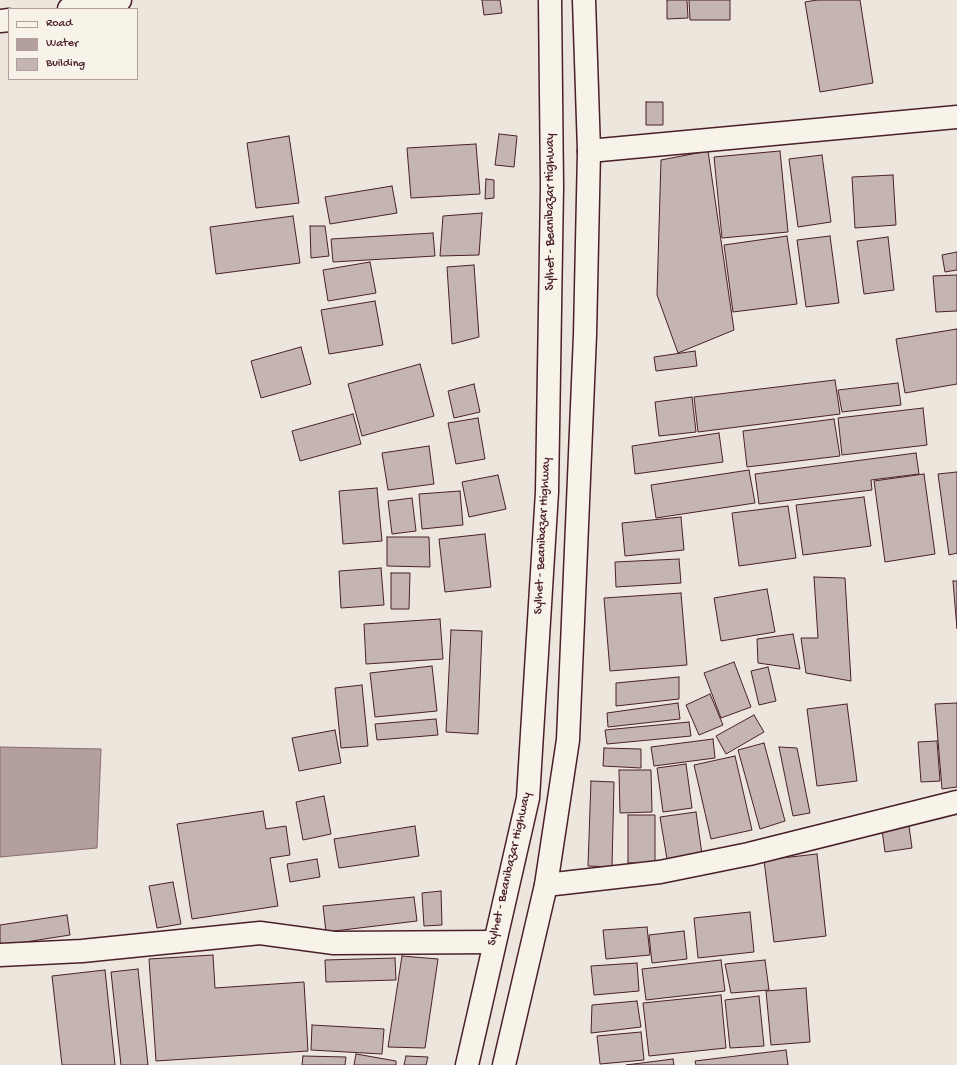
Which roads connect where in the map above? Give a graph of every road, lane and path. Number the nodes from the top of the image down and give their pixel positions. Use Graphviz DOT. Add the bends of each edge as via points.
graph roads {
  1 [pos="120,0"];
  2 [pos="550,0"];
  3 [pos="584,0"];
  4 [pos="75,8"];
  5 [pos="957,117"];
  6 [pos="589,151"];
  7 [pos="957,802"];
  8 [pos="546,885"];
  9 [pos="494,942"];
  10 [pos="0,955"];
  11 [pos="467,1065"];
  12 [pos="504,1065"];
  1 -- 4 [label="main road"];
  2 -- 9 [label="main road, Sylhet - Beanibazar Highway" via="552,187 547,492 528,798"];
  3 -- 6 [label="main road"];
  5 -- 6 [label="main road"];
  6 -- 8 [label="main road" via="585,335 568,740"];
  7 -- 8 [label="main road" via="742,856 660,872"];
  8 -- 12 [label="main road"];
  9 -- 10 [label="main road" via="334,944 260,933 82,951"];
  9 -- 11 [label="main road, Sylhet - Beanibazar Highway"];
}
